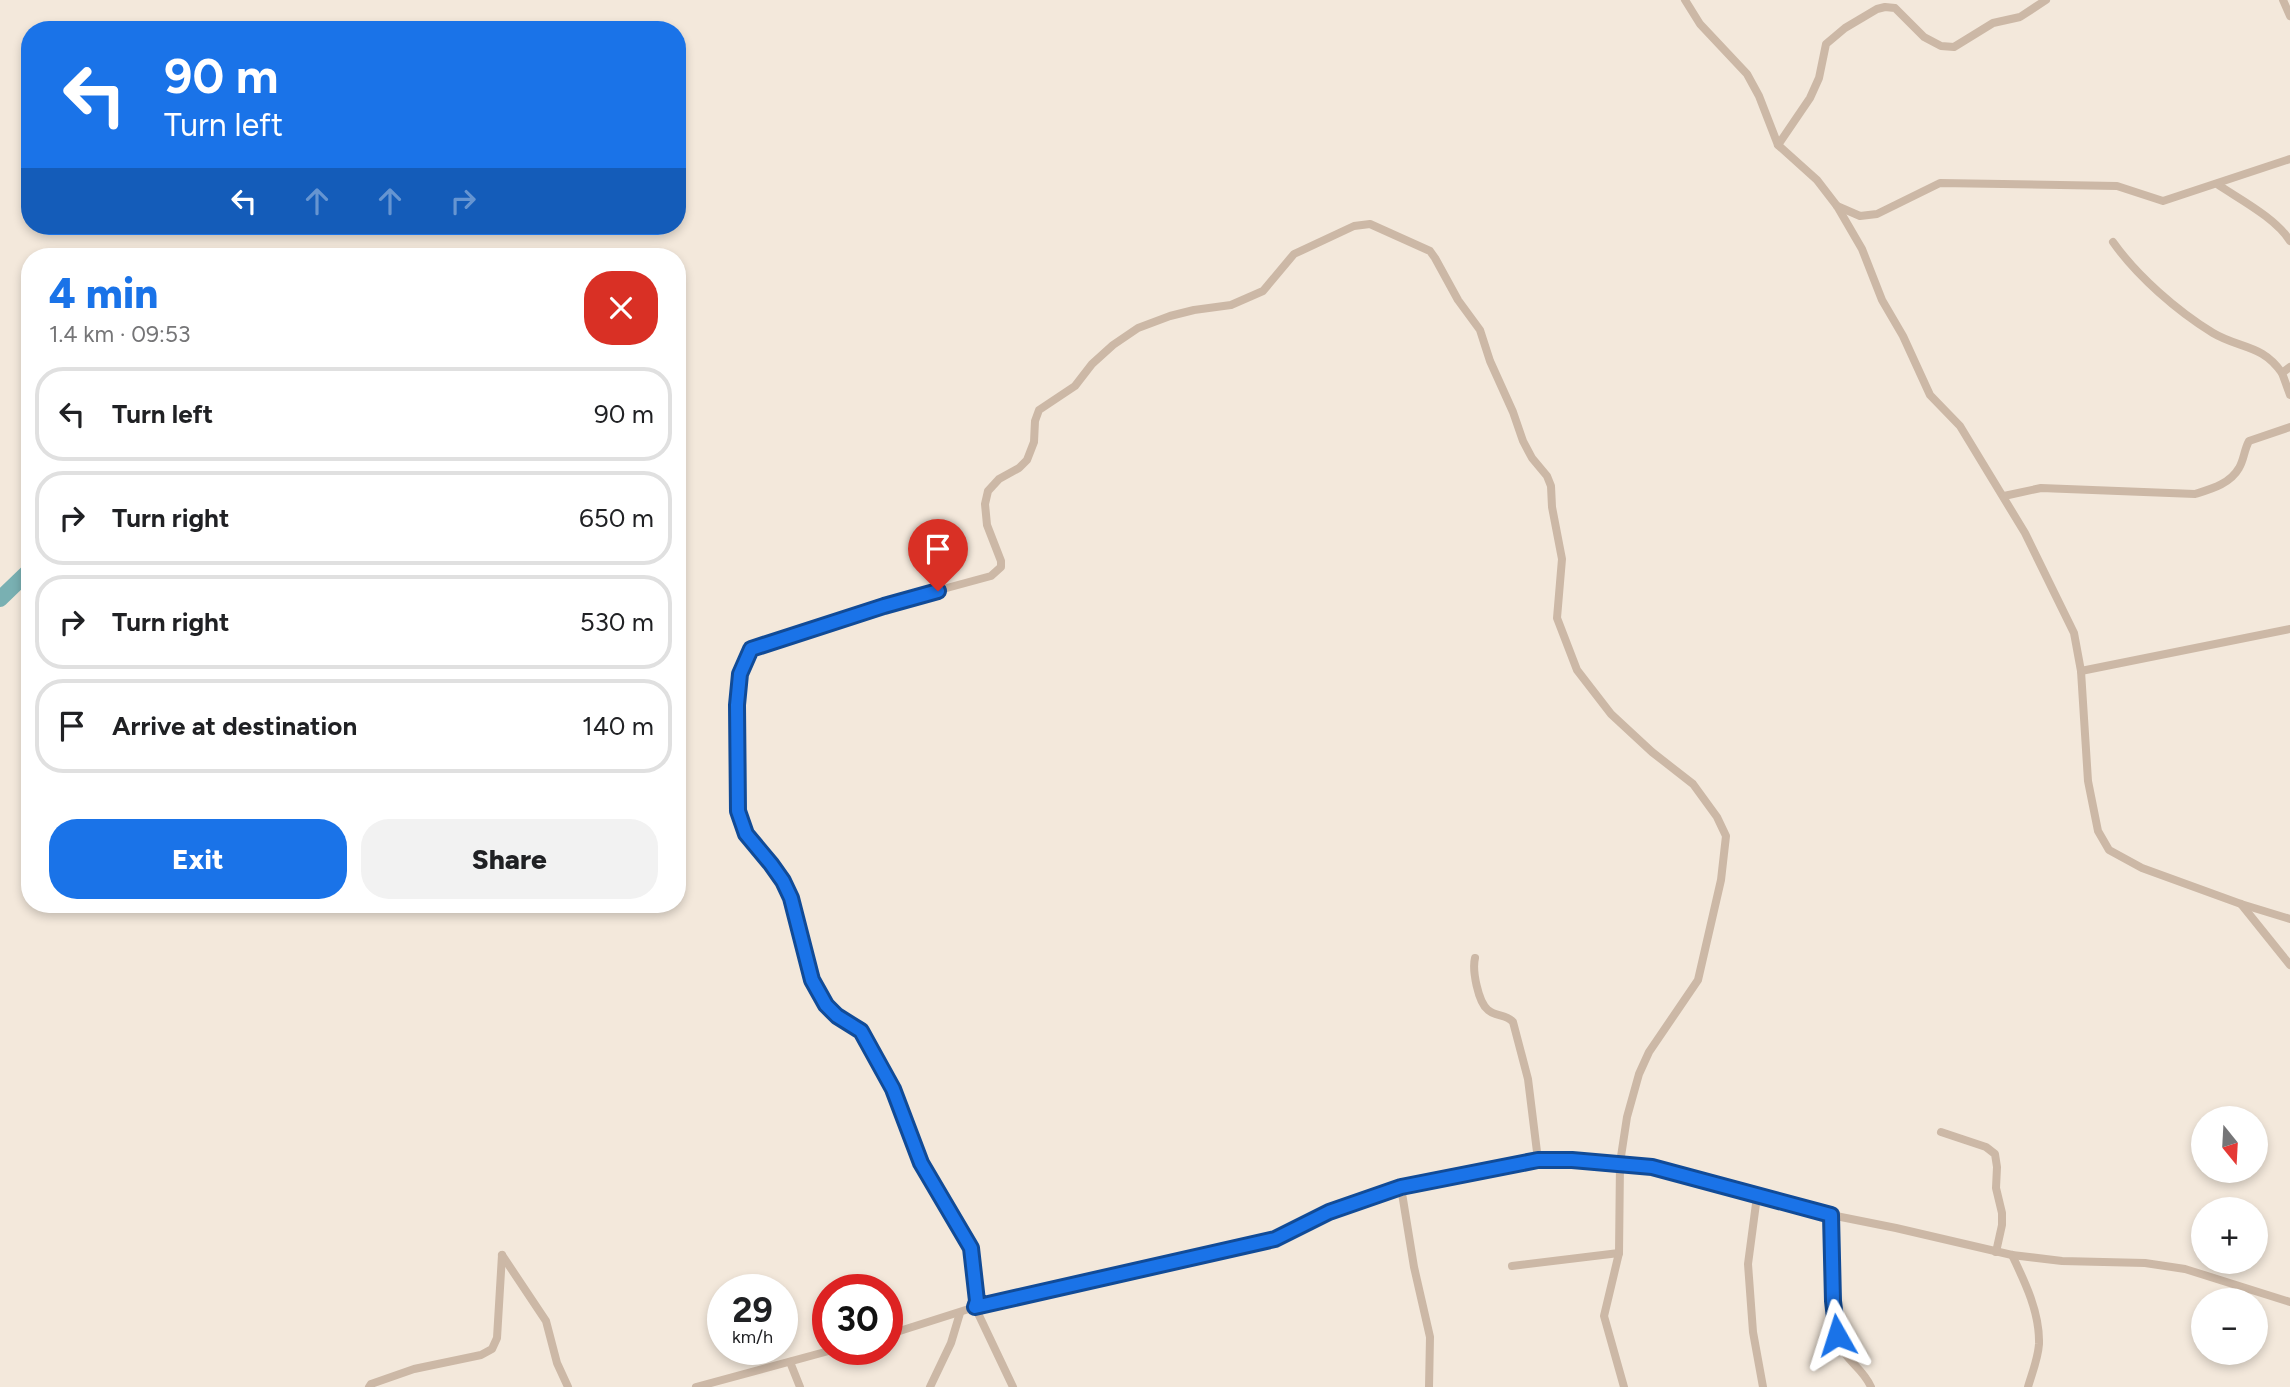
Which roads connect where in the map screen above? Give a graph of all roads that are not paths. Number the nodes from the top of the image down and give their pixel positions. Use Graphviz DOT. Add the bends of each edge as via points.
graph roads {
  1 [pos="1685,0"];
  2 [pos="2046,0"];
  3 [pos="2283,0"];
  4 [pos="2290,16"];
  5 [pos="1778,145"];
  6 [pos="2290,159"];
  7 [pos="2217,184"];
  8 [pos="1837,206"];
  9 [pos="2290,241"];
  10 [pos="2113,242"];
  11 [pos="2290,367"];
  12 [pos="2282,373"];
  13 [pos="2290,394"];
  14 [pos="2290,427"];
  15 [pos="2004,496"];
  16 [pos="2290,629"];
  17 [pos="2081,671"];
  18 [pos="2241,904"];
  19 [pos="2290,919"];
  20 [pos="1475,958"];
  21 [pos="2290,965"];
  22 [pos="1941,1132"];
  23 [pos="1538,1160"];
  24 [pos="1620,1163"];
  25 [pos="1401,1187"];
  26 [pos="1757,1196"];
  27 [pos="1831,1215"];
  28 [pos="1996,1252"];
  29 [pos="1619,1253"];
  30 [pos="2012,1255"];
  31 [pos="1512,1266"];
  32 [pos="2290,1302"];
  33 [pos="975,1307"];
  34 [pos="960,1313"];
  35 [pos="903,1330"];
  36 [pos="779,1365"];
  37 [pos="791,1365"];
  38 [pos="369,1387"];
  39 [pos="568,1387"];
  40 [pos="696,1387"];
  41 [pos="800,1387"];
  42 [pos="930,1387"];
  43 [pos="1013,1387"];
  44 [pos="1429,1387"];
  45 [pos="1624,1387"];
  46 [pos="1763,1387"];
  47 [pos="1871,1387"];
  48 [pos="2028,1387"];
  1 -- 5 [label="street" via="1700,24 1747,74"];
  2 -- 5 [label="street" via="2020,17 1993,23 1954,47 1924,37 1895,8 1877,9 1826,44 1810,98"];
  3 -- 4 [label="street"];
  5 -- 8 [label="street" via="1817,180"];
  6 -- 7 [label="street"];
  7 -- 8 [label="street" via="2163,201 2118,186 1940,183 1877,214 1860,216"];
  7 -- 9 [label="street" via="2269,220"];
  8 -- 15 [label="street" via="1930,395 1960,426"];
  10 -- 12 [label="street" via="2132,267 2174,305 2220,336 2273,360"];
  11 -- 12 [label="street"];
  12 -- 13 [label="street"];
  14 -- 15 [label="street" via="2249,441 2230,479 2195,494 2041,488"];
  15 -- 17 [label="street" via="2074,633"];
  16 -- 17 [label="street"];
  17 -- 18 [label="street" via="2088,781 2098,831 2109,850 2142,868"];
  18 -- 19 [label="street"];
  18 -- 21 [label="street"];
  20 -- 23 [label="street" via="1476,982 1485,1007 1513,1021 1532,1101"];
  22 -- 28 [label="street" via="1995,1154 2002,1213"];
  23 -- 24 [label="street"];
  23 -- 25 [label="street"];
  24 -- 26 [label="street" via="1652,1167"];
  24 -- 29 [label="street"];
  24 -- 33 [label="street" via="1639,1074 1698,980 1726,836 1693,784 1611,714 1577,670 1557,618 1562,559 1551,486 1523,441 1480,330 1430,251 1370,224 1354,226 1294,254 1263,291 1249,298 1138,328 1100,356 1074,386 1042,407 1027,460 988,491 987,525 1002,561 991,576 762,643 744,660 737,705 741,823 791,898 818,992 837,1016 861,1031 893,1089 921,1163 971,1248"];
  25 -- 33 [label="street" via="1329,1212 1275,1239"];
  25 -- 44 [label="street" via="1430,1337"];
  26 -- 27 [label="street"];
  26 -- 46 [label="street" via="1748,1264"];
  27 -- 28 [label="street"];
  27 -- 47 [label="street" via="1837,1335 1847,1358 1865,1374"];
  28 -- 30 [label="street"];
  29 -- 31 [label="street"];
  29 -- 45 [label="street" via="1604,1316"];
  30 -- 32 [label="street" via="2185,1269"];
  30 -- 48 [label="street" via="2029,1291 2039,1341"];
  33 -- 34 [label="street"];
  33 -- 43 [label="street"];
  34 -- 35 [label="street"];
  34 -- 42 [label="street"];
  36 -- 40 [label="street"];
  37 -- 41 [label="street"];
  38 -- 39 [label="street" via="414,1368 492,1349 499,1324 502,1255 546,1321"];
}
